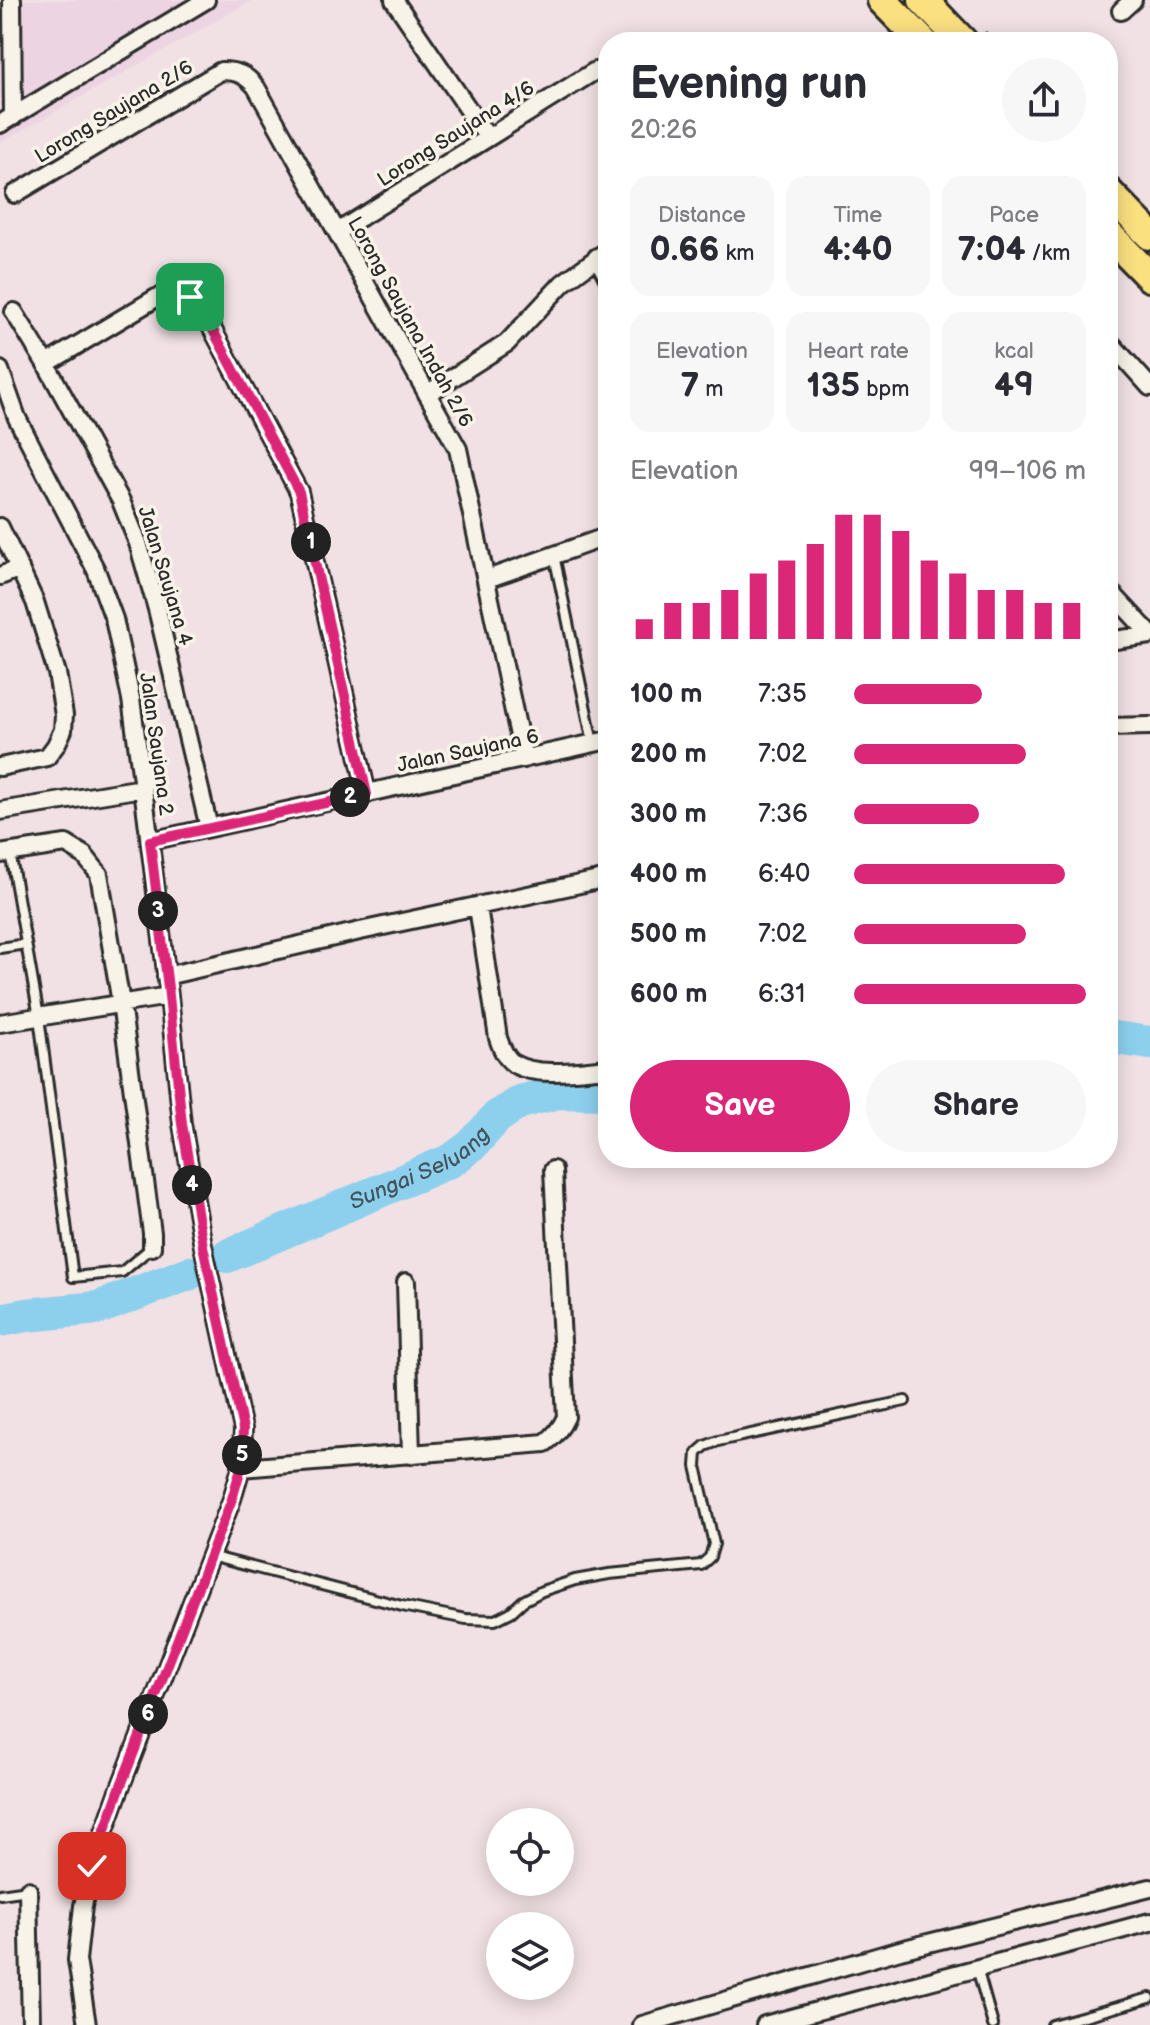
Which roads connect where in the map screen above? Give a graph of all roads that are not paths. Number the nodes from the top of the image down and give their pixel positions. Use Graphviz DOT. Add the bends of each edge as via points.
graph roads {
  1 [pos="12,0"];
  2 [pos="206,0"];
  3 [pos="394,0"];
  4 [pos="882,0"];
  5 [pos="923,0"];
  6 [pos="913,32"];
  7 [pos="953,32"];
  8 [pos="235,71"];
  9 [pos="595,71"];
  10 [pos="6,121"];
  11 [pos="488,138"];
  12 [pos="15,194"];
  13 [pos="1118,202"];
  14 [pos="337,232"];
  15 [pos="1150,235"];
  16 [pos="1118,244"];
  17 [pos="598,258"];
  18 [pos="1150,277"];
  19 [pos="14,312"];
  20 [pos="1118,351"];
  21 [pos="46,364"];
  22 [pos="0,370"];
  23 [pos="1150,387"];
  24 [pos="2,389"];
  25 [pos="427,394"];
  26 [pos="0,527"];
  27 [pos="598,540"];
  28 [pos="554,555"];
  29 [pos="20,568"];
  30 [pos="0,576"];
  31 [pos="487,579"];
  32 [pos="1118,600"];
  33 [pos="1150,634"];
  34 [pos="1118,639"];
  35 [pos="1150,726"];
  36 [pos="1118,727"];
  37 [pos="598,730"];
  38 [pos="598,743"];
  39 [pos="524,759"];
  40 [pos="0,767"];
  41 [pos="143,788"];
  42 [pos="367,794"];
  43 [pos="0,811"];
  44 [pos="209,828"];
  45 [pos="150,841"];
  46 [pos="5,853"];
  47 [pos="598,880"];
  48 [pos="478,907"];
  49 [pos="26,944"];
  50 [pos="0,948"];
  51 [pos="166,976"];
  52 [pos="169,996"];
  53 [pos="121,1003"];
  54 [pos="39,1017"];
  55 [pos="0,1023"];
  56 [pos="598,1069"];
  57 [pos="553,1170"];
  58 [pos="152,1247"];
  59 [pos="406,1282"];
  60 [pos="905,1401"];
  61 [pos="411,1455"];
  62 [pos="241,1468"];
  63 [pos="210,1556"];
  64 [pos="1150,1888"];
  65 [pos="28,1890"];
  66 [pos="0,1894"];
  67 [pos="1150,1922"];
  68 [pos="977,1968"];
  69 [pos="1150,1998"];
  70 [pos="31,2025"];
  71 [pos="87,2025"];
  72 [pos="642,2025"];
  73 [pos="765,2025"];
  74 [pos="993,2025"];
  75 [pos="1052,2025"];
  1 -- 10 [label="street"];
  2 -- 10 [label="street"];
  3 -- 11 [label="street"];
  4 -- 6 [label="highway"];
  5 -- 7 [label="highway"];
  8 -- 12 [label="street, Lorong Saujana 2/6" via="221,71"];
  8 -- 14 [label="street, Lorong Saujana Indah 2/6" via="256,87"];
  9 -- 11 [label="street, Lorong Saujana 4/6"];
  11 -- 14 [label="street, Lorong Saujana 4/6"];
  13 -- 15 [label="highway"];
  14 -- 25 [label="street, Lorong Saujana Indah 2/6"];
  16 -- 18 [label="highway"];
  17 -- 25 [label="street" via="563,283 507,343"];
  19 -- 21 [label="street, Jalan Saujana 4"];
  20 -- 23 [label="street"];
  21 -- 42 [label="street" via="156,298 173,293 199,304 299,492"];
  21 -- 44 [label="street, Jalan Saujana 4" via="121,501 138,543"];
  22 -- 24 [label="street, Jalan Saujana 2"];
  24 -- 41 [label="street, Jalan Saujana 2" via="96,570 114,619"];
  25 -- 31 [label="street, Lorong Saujana Indah 2/6" via="458,449"];
  26 -- 29 [label="street"];
  27 -- 28 [label="street"];
  28 -- 31 [label="street"];
  28 -- 37 [label="lane"];
  29 -- 30 [label="street"];
  29 -- 40 [label="street" via="57,673 63,730 47,757"];
  31 -- 39 [label="street, Lorong Saujana Indah 2/6"];
  32 -- 33 [label="street"];
  33 -- 34 [label="street"];
  35 -- 36 [label="street"];
  38 -- 39 [label="street, Jalan Saujana 6"];
  39 -- 42 [label="street, Jalan Saujana 6"];
  41 -- 43 [label="street"];
  41 -- 45 [label="street, Jalan Saujana 2"];
  42 -- 44 [label="street, Jalan Saujana 6"];
  44 -- 45 [label="street, Jalan Saujana 6"];
  45 -- 51 [label="street, Jalan Saujana 2"];
  46 -- 49 [label="lane"];
  46 -- 53 [label="street" via="66,844 99,874"];
  47 -- 48 [label="street"];
  48 -- 51 [label="street"];
  48 -- 56 [label="street" via="504,1053 513,1064 533,1071"];
  49 -- 50 [label="lane"];
  49 -- 54 [label="lane"];
  51 -- 52 [label="street, Jalan Saujana 2"];
  52 -- 53 [label="street"];
  52 -- 62 [label="street, Jalan Saujana 2" via="184,1139 243,1429"];
  53 -- 54 [label="street"];
  53 -- 58 [label="street"];
  54 -- 55 [label="street"];
  54 -- 58 [label="lane" via="73,1277 122,1272"];
  57 -- 61 [label="street" via="566,1417 561,1428 545,1443"];
  59 -- 61 [label="street"];
  60 -- 63 [label="lane" via="705,1446 697,1453 696,1466 714,1544 701,1565 575,1580 542,1591 495,1620 402,1606"];
  61 -- 62 [label="street"];
  62 -- 63 [label="street, Jalan Saujana 2"];
  63 -- 71 [label="street, Jalan Saujana 2" via="92,1866 77,1960"];
  64 -- 72 [label="street" via="900,1950"];
  65 -- 66 [label="lane"];
  65 -- 70 [label="street"];
  67 -- 68 [label="street"];
  68 -- 73 [label="street"];
  68 -- 74 [label="lane"];
  69 -- 75 [label="lane"];
}
